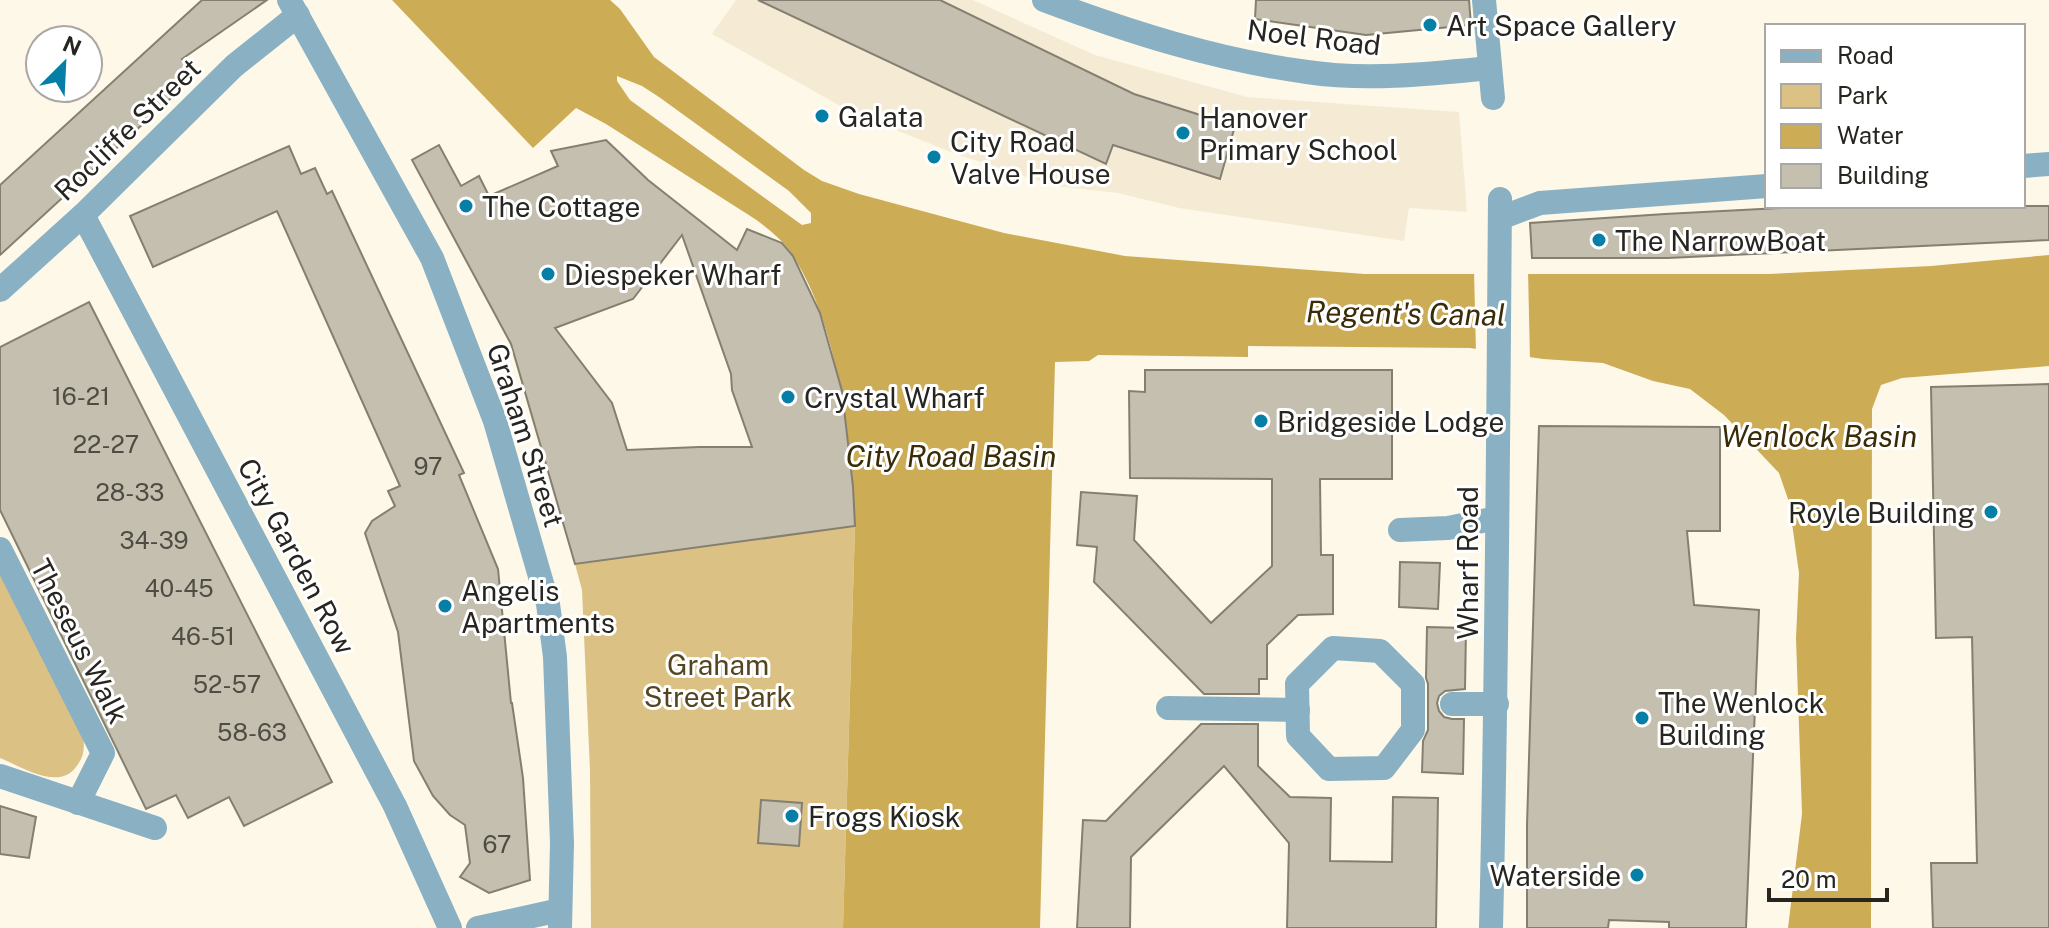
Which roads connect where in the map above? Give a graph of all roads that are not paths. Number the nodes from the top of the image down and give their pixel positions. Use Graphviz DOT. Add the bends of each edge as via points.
graph roads {
  1 [pos="1044,0"];
  2 [pos="1484,0"];
  3 [pos="293,7"];
  4 [pos="1490,68"];
  5 [pos="1493,98"];
  6 [pos="2049,164"];
  7 [pos="2025,166"];
  8 [pos="1765,186"];
  9 [pos="83,215"];
  10 [pos="0,290"];
  11 [pos="1497,518"];
  12 [pos="1400,530"];
  13 [pos="0,549"];
  14 [pos="1414,704"];
  15 [pos="1497,704"];
  16 [pos="1168,708"];
  17 [pos="1298,710"];
  18 [pos="0,776"];
  19 [pos="78,803"];
  20 [pos="155,828"];
  21 [pos="560,919"];
  22 [pos="450,928"];
  23 [pos="478,928"];
  24 [pos="1491,928"];
  1 -- 4 [label="street, Noel Road" via="1208,53 1309,73 1393,77"];
  2 -- 4 [label="street"];
  3 -- 9 [label="street, Rocliffe Street"];
  3 -- 21 [label="street, Graham Street" via="432,258 495,421 548,604 555,657"];
  4 -- 5 [label="street"];
  6 -- 7 [label="street"];
  8 -- 11 [label="street, Wharf Road" via="1500,208"];
  9 -- 10 [label="street, Rocliffe Street"];
  9 -- 22 [label="street, City Garden Row" via="395,806"];
  11 -- 12 [label="street"];
  11 -- 15 [label="street, Wharf Road"];
  13 -- 19 [label="street, Theseus Walk" via="103,753"];
  14 -- 15 [label="street"];
  14 -- 17 [label="street" via="1413,684 1380,651 1333,648 1297,684"];
  14 -- 17 [label="street" via="1413,730 1384,768 1329,769 1298,736"];
  15 -- 24 [label="street, Wharf Road"];
  16 -- 17 [label="street"];
  18 -- 19 [label="street"];
  19 -- 20 [label="street"];
  21 -- 23 [label="street"];
}
